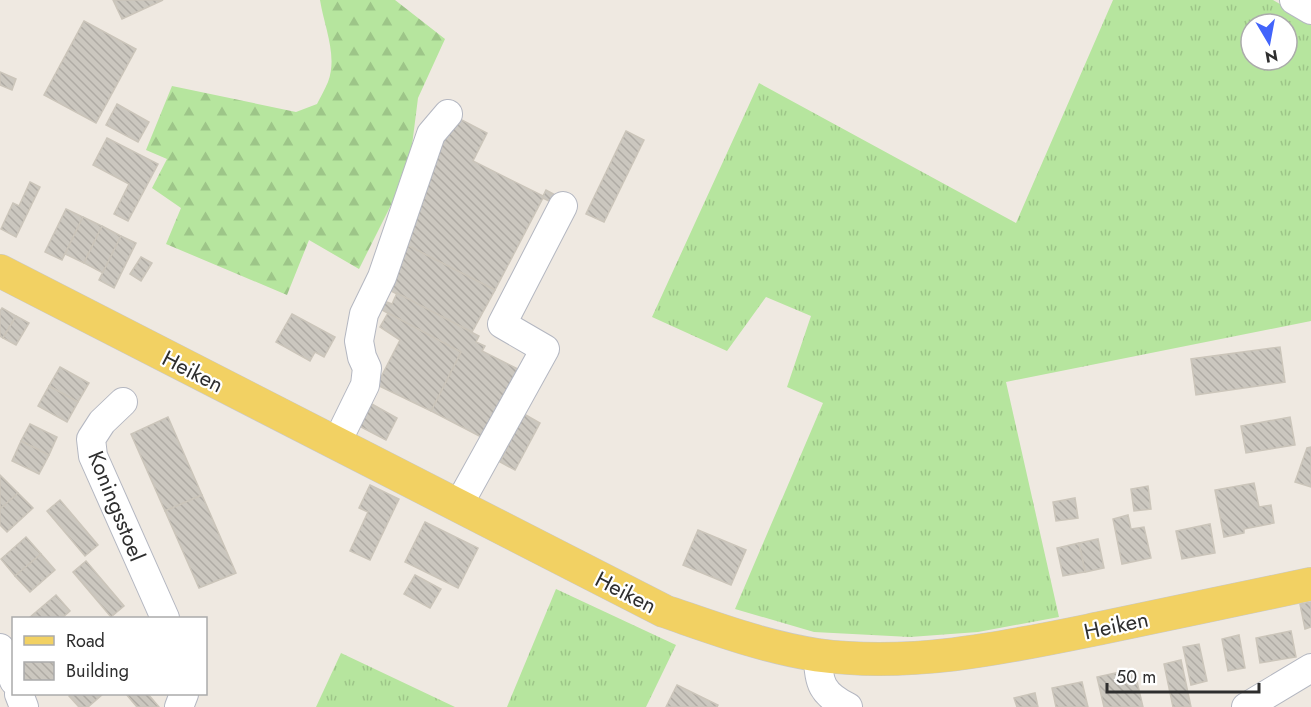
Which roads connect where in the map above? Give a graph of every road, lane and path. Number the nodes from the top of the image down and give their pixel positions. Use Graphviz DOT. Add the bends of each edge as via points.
graph roads {
  1 [pos="1294,0"];
  2 [pos="1311,10"];
  3 [pos="448,114"];
  4 [pos="563,206"];
  5 [pos="0,271"];
  6 [pos="123,402"];
  7 [pos="336,444"];
  8 [pos="458,506"];
  9 [pos="1311,584"];
  10 [pos="165,617"];
  11 [pos="0,648"];
  12 [pos="818,655"];
  13 [pos="1311,668"];
  14 [pos="12,676"];
  15 [pos="849,707"];
  16 [pos="1246,707"];
  1 -- 2 [label="street"];
  3 -- 7 [label="street" via="431,134 382,277 364,314 359,341 367,368 366,385"];
  4 -- 8 [label="street" via="502,324 545,349"];
  5 -- 7 [label="main road, Heiken"];
  6 -- 10 [label="street, Koningsstoel" via="91,439 93,456"];
  7 -- 8 [label="main road, Heiken"];
  8 -- 12 [label="main road, Heiken" via="664,611 767,645"];
  9 -- 12 [label="main road, Heiken" via="982,651 926,658"];
  11 -- 14 [label="street"];
  12 -- 15 [label="street" via="822,688"];
  13 -- 16 [label="street"];
}
